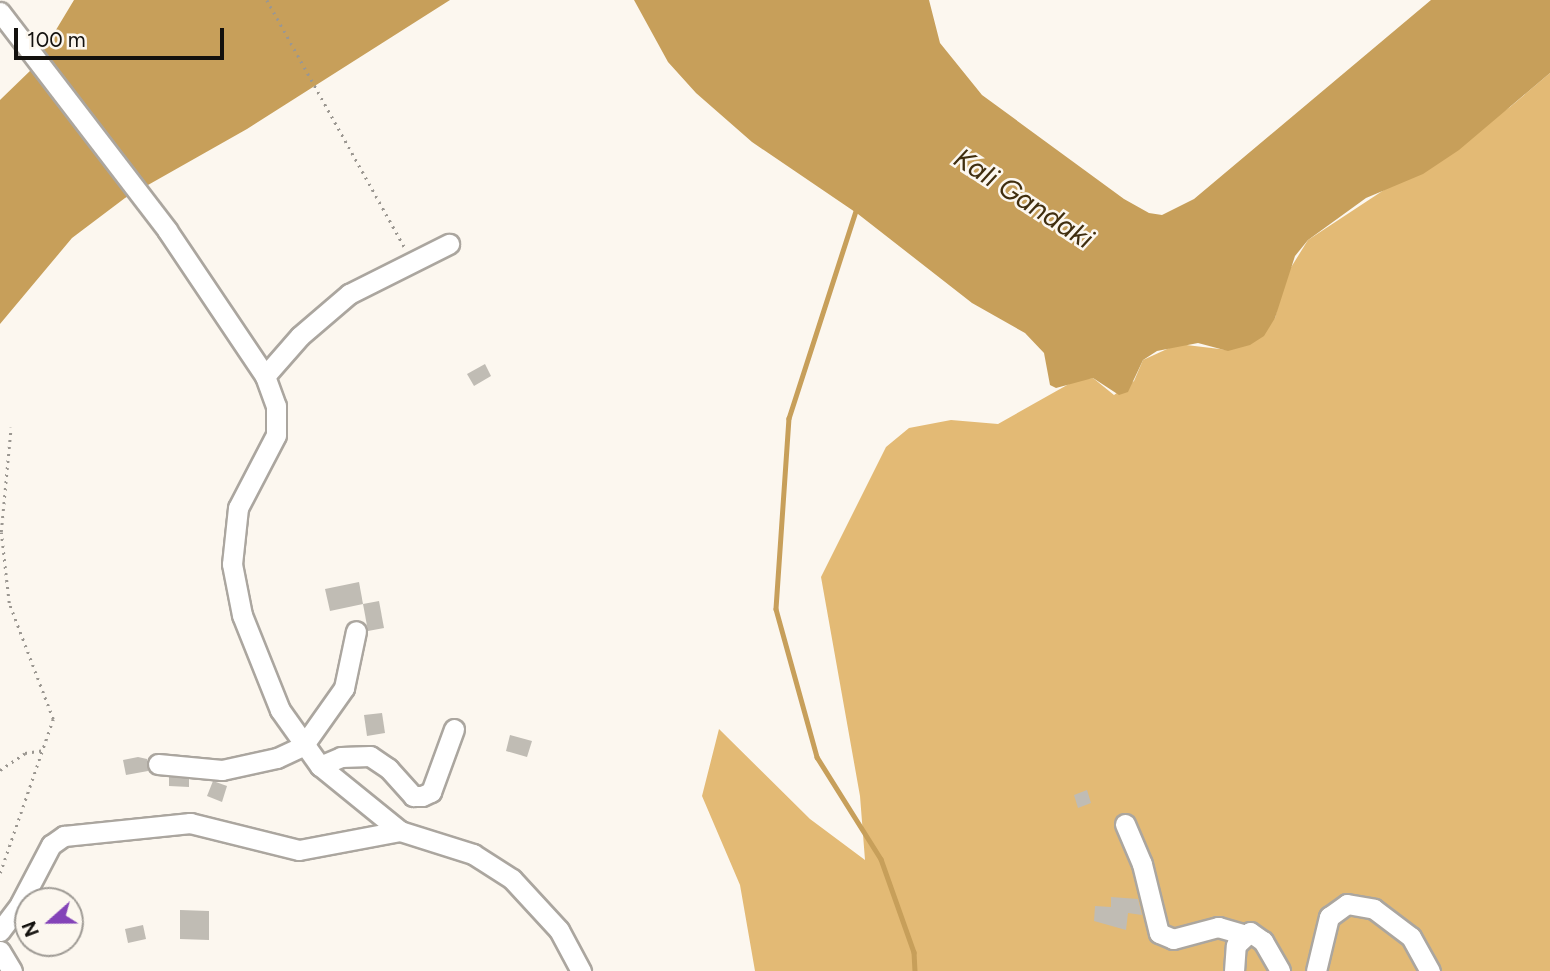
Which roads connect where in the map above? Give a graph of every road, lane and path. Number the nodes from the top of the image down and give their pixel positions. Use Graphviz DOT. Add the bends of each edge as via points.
graph roads {
  1 [pos="267,0"];
  2 [pos="0,12"];
  3 [pos="400,239"];
  4 [pos="449,244"];
  5 [pos="265,376"];
  6 [pos="11,427"];
  7 [pos="356,631"];
  8 [pos="454,729"];
  9 [pos="303,746"];
  10 [pos="43,750"];
  11 [pos="158,764"];
  12 [pos="320,766"];
  13 [pos="0,769"];
  14 [pos="1125,824"];
  15 [pos="400,831"];
  16 [pos="0,873"];
  17 [pos="0,931"];
  18 [pos="1243,934"];
  19 [pos="0,951"];
  20 [pos="12,971"];
  21 [pos="581,971"];
  22 [pos="1234,971"];
  23 [pos="1280,971"];
  24 [pos="1317,971"];
  25 [pos="1430,971"];
  1 -- 3 [label="path"];
  2 -- 5 [label="street" via="167,230"];
  4 -- 5 [label="street" via="349,294 300,336"];
  5 -- 9 [label="street" via="276,406 276,435 238,508 232,564 256,655 280,710"];
  6 -- 10 [label="path" via="1,532 9,603 52,719"];
  7 -- 9 [label="street" via="344,688"];
  8 -- 12 [label="street" via="431,792 422,796 413,796 370,756 341,757"];
  9 -- 11 [label="street" via="277,758 222,770"];
  9 -- 12 [label="street"];
  10 -- 13 [label="path" via="25,753"];
  10 -- 16 [label="path"];
  12 -- 15 [label="street"];
  14 -- 18 [label="street" via="1142,864 1159,933 1173,939 1218,927"];
  15 -- 17 [label="street" via="299,850 190,823 64,836 51,845"];
  15 -- 21 [label="street" via="473,854 512,879 559,930"];
  18 -- 22 [label="street" via="1236,945"];
  18 -- 23 [label="street" via="1258,935"];
  19 -- 20 [label="street"];
  24 -- 25 [label="street" via="1323,929 1329,917 1347,904 1374,909 1411,937"];
}
